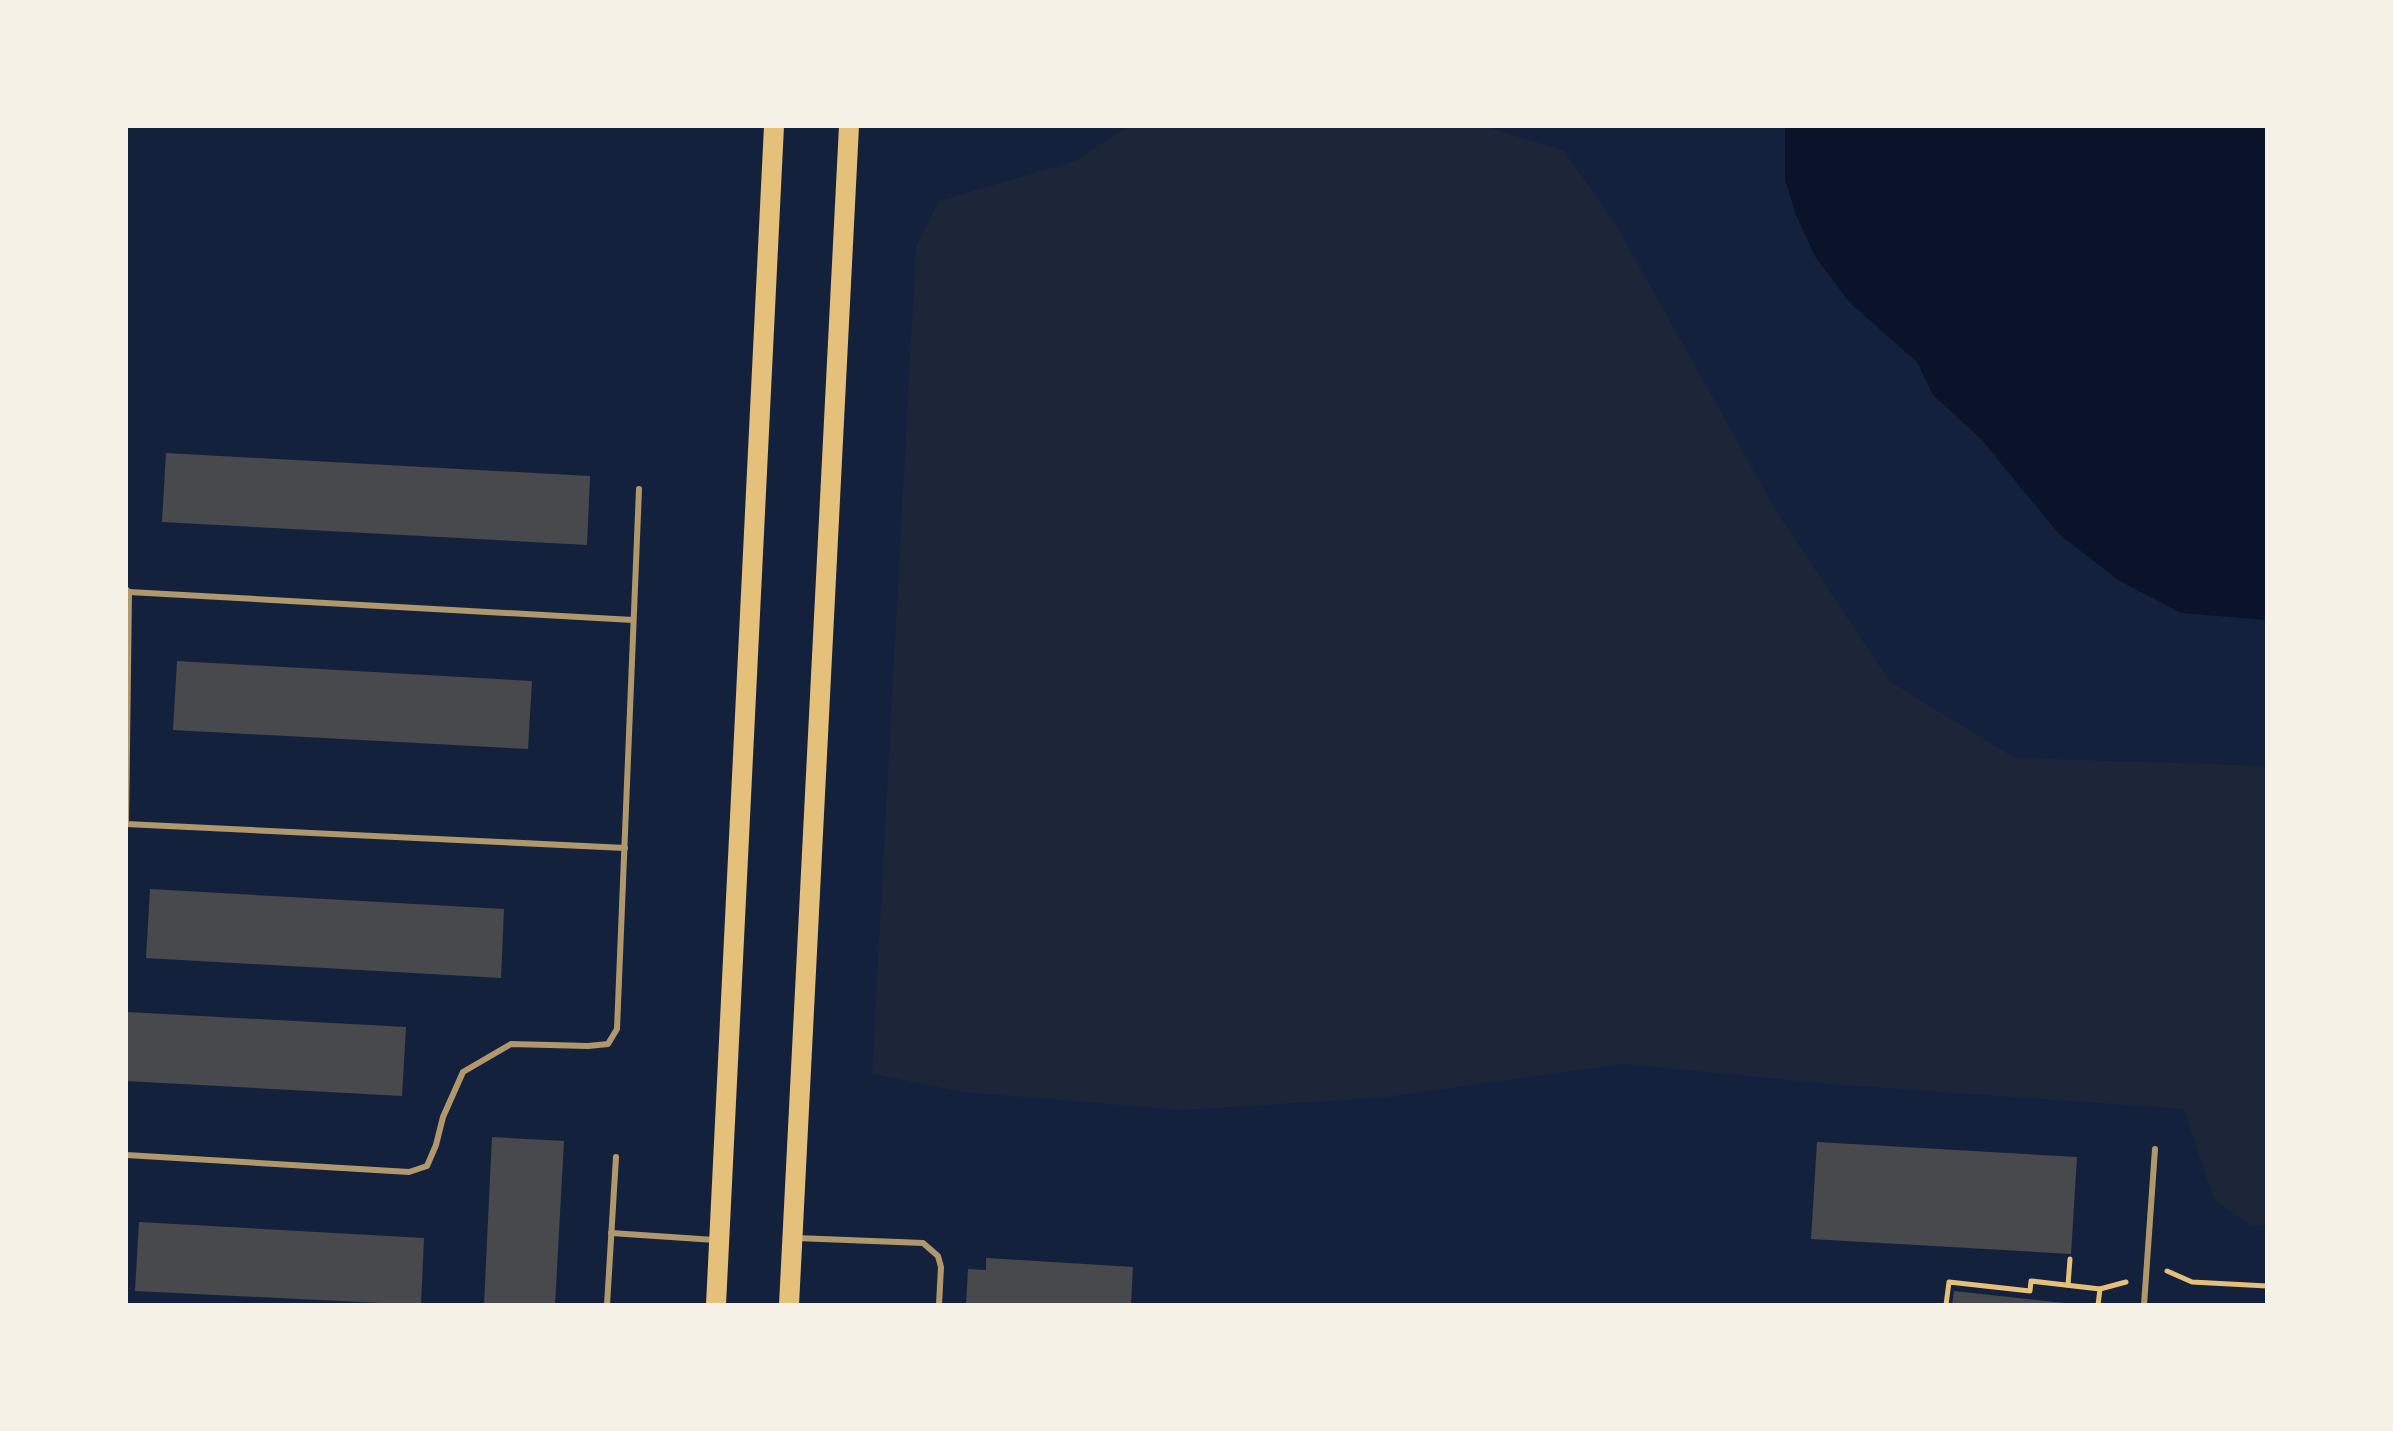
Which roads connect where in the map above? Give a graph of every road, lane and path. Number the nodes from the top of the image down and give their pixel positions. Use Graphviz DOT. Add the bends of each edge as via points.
graph roads {
  1 [pos="774,126"];
  2 [pos="849,126"];
  3 [pos="639,489"];
  4 [pos="128,591"];
  5 [pos="633,620"];
  6 [pos="126,824"];
  7 [pos="625,848"];
  8 [pos="2155,1149"];
  9 [pos="126,1155"];
  10 [pos="616,1157"];
  11 [pos="611,1233"];
  12 [pos="792,1238"];
  13 [pos="719,1241"];
  14 [pos="2070,1259"];
  15 [pos="2168,1271"];
  16 [pos="2068,1285"];
  17 [pos="2267,1286"];
  18 [pos="607,1305"];
  19 [pos="716,1305"];
  20 [pos="789,1305"];
  21 [pos="939,1305"];
  22 [pos="1946,1305"];
  23 [pos="2098,1305"];
  24 [pos="2144,1305"];
  1 -- 13 [label="main road"];
  2 -- 12 [label="main road"];
  3 -- 5 [label="lane"];
  4 -- 5 [label="lane"];
  4 -- 6 [label="lane"];
  5 -- 7 [label="lane"];
  6 -- 7 [label="lane"];
  7 -- 9 [label="lane" via="613,1037 608,1044 588,1046 511,1044 463,1072 427,1166 409,1172"];
  8 -- 24 [label="lane"];
  10 -- 11 [label="lane"];
  11 -- 13 [label="lane"];
  11 -- 18 [label="lane"];
  12 -- 20 [label="main road"];
  12 -- 21 [label="lane" via="923,1243 938,1256 941,1267"];
  13 -- 19 [label="main road"];
  14 -- 16 [label="path"];
  15 -- 17 [label="path" via="2192,1282"];
  16 -- 22 [label="path" via="2031,1281 2030,1291 1949,1282"];
  16 -- 23 [label="path" via="2100,1289"];
}
